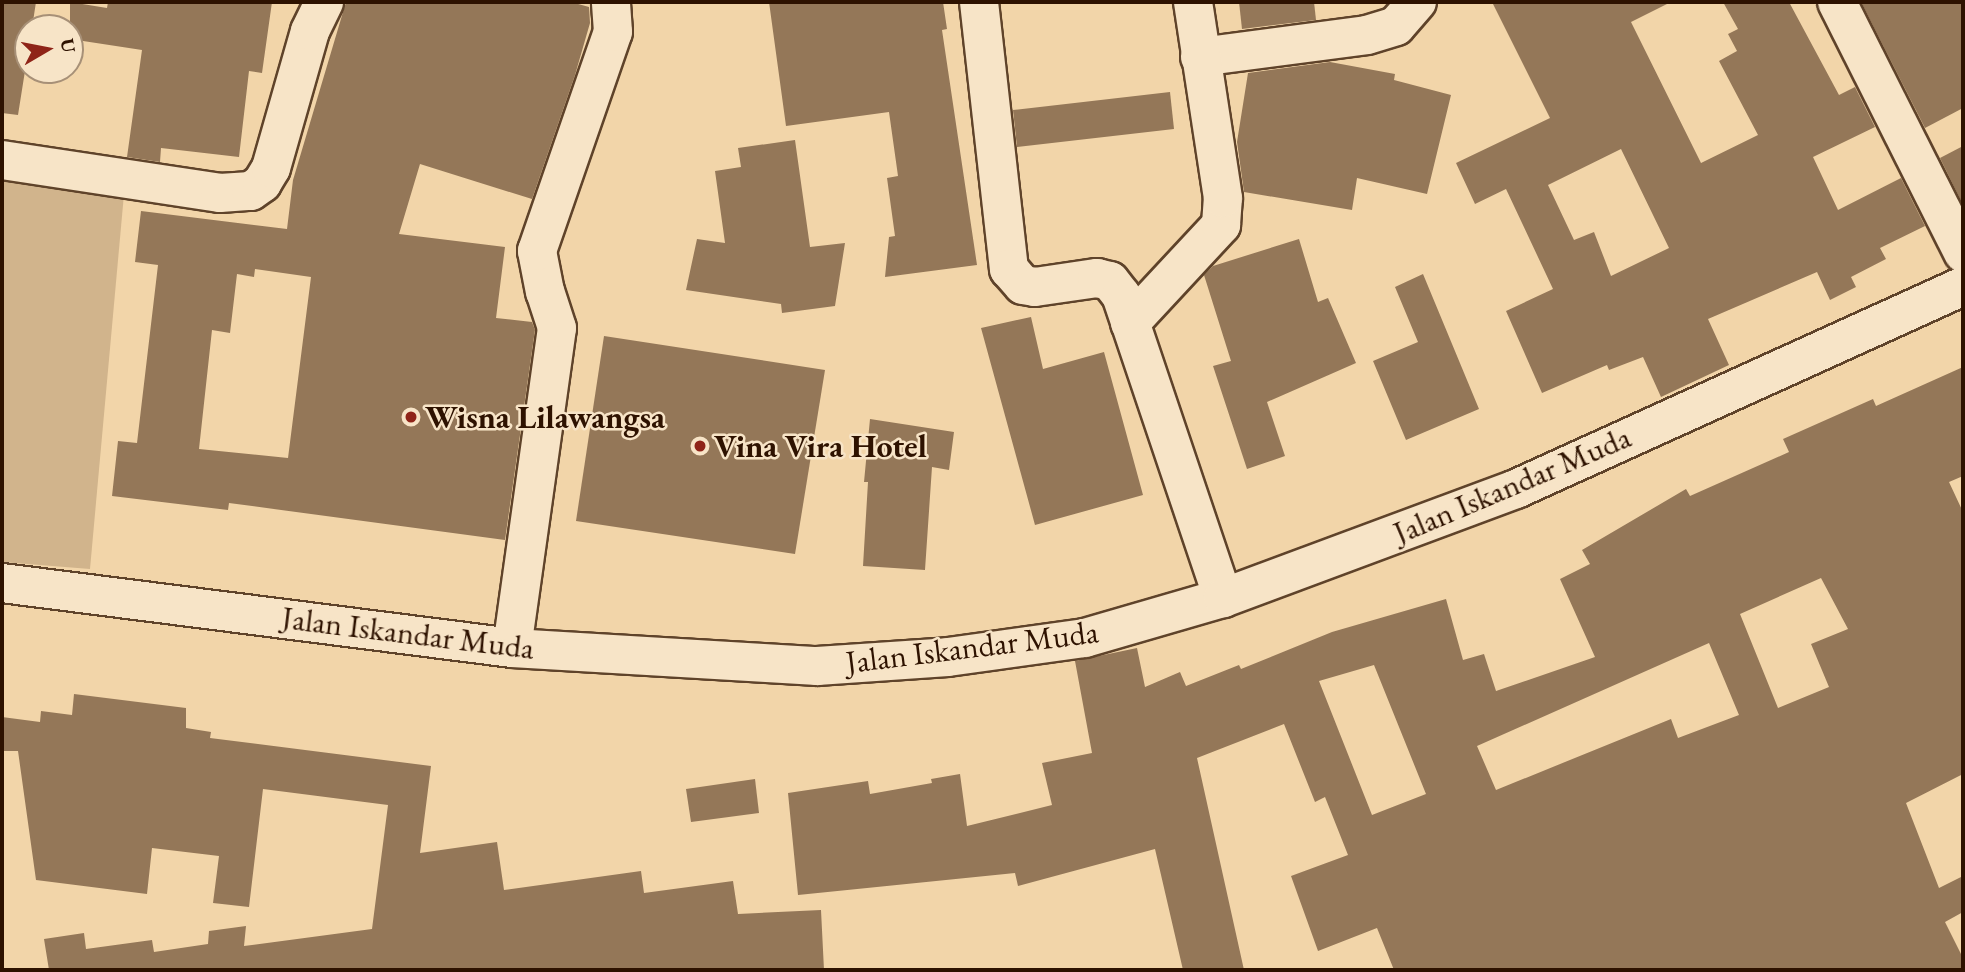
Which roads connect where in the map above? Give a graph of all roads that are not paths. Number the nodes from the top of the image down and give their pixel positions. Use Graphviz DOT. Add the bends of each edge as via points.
graph roads {
  1 [pos="324,2"];
  2 [pos="611,2"];
  3 [pos="979,2"];
  4 [pos="1193,2"];
  5 [pos="1417,2"];
  6 [pos="1837,2"];
  7 [pos="1200,57"];
  8 [pos="2,160"];
  9 [pos="1963,253"];
  10 [pos="1963,286"];
  11 [pos="1130,323"];
  12 [pos="2,583"];
  13 [pos="1223,598"];
  14 [pos="512,648"];
  1 -- 8 [label="street" via="310,32 271,168 251,191 220,193"];
  2 -- 14 [label="street" via="613,32 537,251 557,328"];
  3 -- 11 [label="street" via="1009,269 1023,285 1035,287 1097,278 1110,281 1121,295"];
  4 -- 7 [label="street"];
  5 -- 7 [label="street" via="1396,26 1367,35"];
  6 -- 9 [label="street"];
  7 -- 11 [label="street" via="1223,198 1221,225"];
  10 -- 13 [label="street, Jalan Iskandar Muda" via="1516,489"];
  11 -- 13 [label="street"];
  12 -- 14 [label="street, Jalan Iskandar Muda"];
  13 -- 14 [label="street, Jalan Iskandar Muda" via="1085,638 948,657 817,666"];
}
